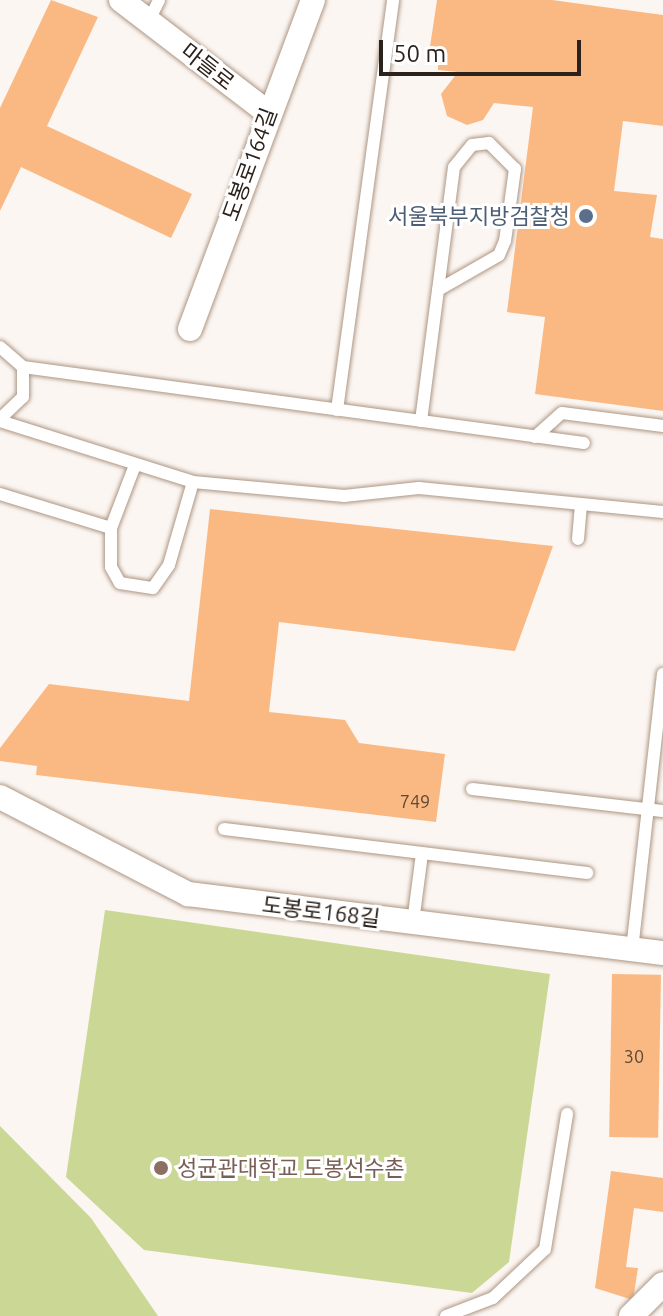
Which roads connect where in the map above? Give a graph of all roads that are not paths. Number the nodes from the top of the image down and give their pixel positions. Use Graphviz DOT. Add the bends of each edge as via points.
graph roads {
  1 [pos="121,0"];
  2 [pos="313,0"];
  3 [pos="393,0"];
  4 [pos="154,10"];
  5 [pos="267,112"];
  6 [pos="438,290"];
  7 [pos="190,329"];
  8 [pos="0,347"];
  9 [pos="23,367"];
  10 [pos="337,410"];
  11 [pos="0,420"];
  12 [pos="421,421"];
  13 [pos="663,426"];
  14 [pos="535,437"];
  15 [pos="584,443"];
  16 [pos="135,465"];
  17 [pos="193,482"];
  18 [pos="0,494"];
  19 [pos="581,507"];
  20 [pos="663,512"];
  21 [pos="111,528"];
  22 [pos="578,539"];
  23 [pos="663,674"];
  24 [pos="472,789"];
  25 [pos="0,797"];
  26 [pos="648,809"];
  27 [pos="663,811"];
  28 [pos="224,829"];
  29 [pos="422,854"];
  30 [pos="587,873"];
  31 [pos="413,922"];
  32 [pos="632,950"];
  33 [pos="663,953"];
  34 [pos="567,1114"];
  35 [pos="663,1284"];
  36 [pos="446,1316"];
  37 [pos="631,1316"];
  1 -- 4 [label="street, 마들로"];
  2 -- 5 [label="street, 도봉로164길"];
  3 -- 10 [label="lane"];
  4 -- 5 [label="street, 마들로"];
  5 -- 7 [label="street, 도봉로164길"];
  6 -- 6 [label="lane" via="499,255 505,241 515,169 489,143 472,145 454,167"];
  6 -- 12 [label="lane"];
  8 -- 9 [label="lane"];
  9 -- 10 [label="lane"];
  9 -- 11 [label="lane" via="23,397"];
  10 -- 12 [label="lane"];
  11 -- 16 [label="lane"];
  12 -- 14 [label="lane"];
  13 -- 14 [label="lane" via="562,413"];
  14 -- 15 [label="lane"];
  16 -- 17 [label="lane"];
  16 -- 21 [label="lane"];
  17 -- 19 [label="lane" via="344,496 419,488"];
  17 -- 21 [label="lane" via="169,565 153,588 120,583 111,567"];
  18 -- 21 [label="lane"];
  19 -- 20 [label="lane"];
  19 -- 22 [label="lane"];
  23 -- 26 [label="lane"];
  24 -- 26 [label="lane"];
  25 -- 31 [label="street, 도봉로168길" via="188,894"];
  26 -- 27 [label="lane"];
  26 -- 32 [label="lane"];
  28 -- 29 [label="lane"];
  29 -- 30 [label="lane"];
  29 -- 31 [label="lane"];
  31 -- 32 [label="street, 도봉로168길"];
  32 -- 33 [label="street, 도봉로168길"];
  34 -- 36 [label="lane" via="545,1249 493,1298"];
  35 -- 37 [label="street"];
}
